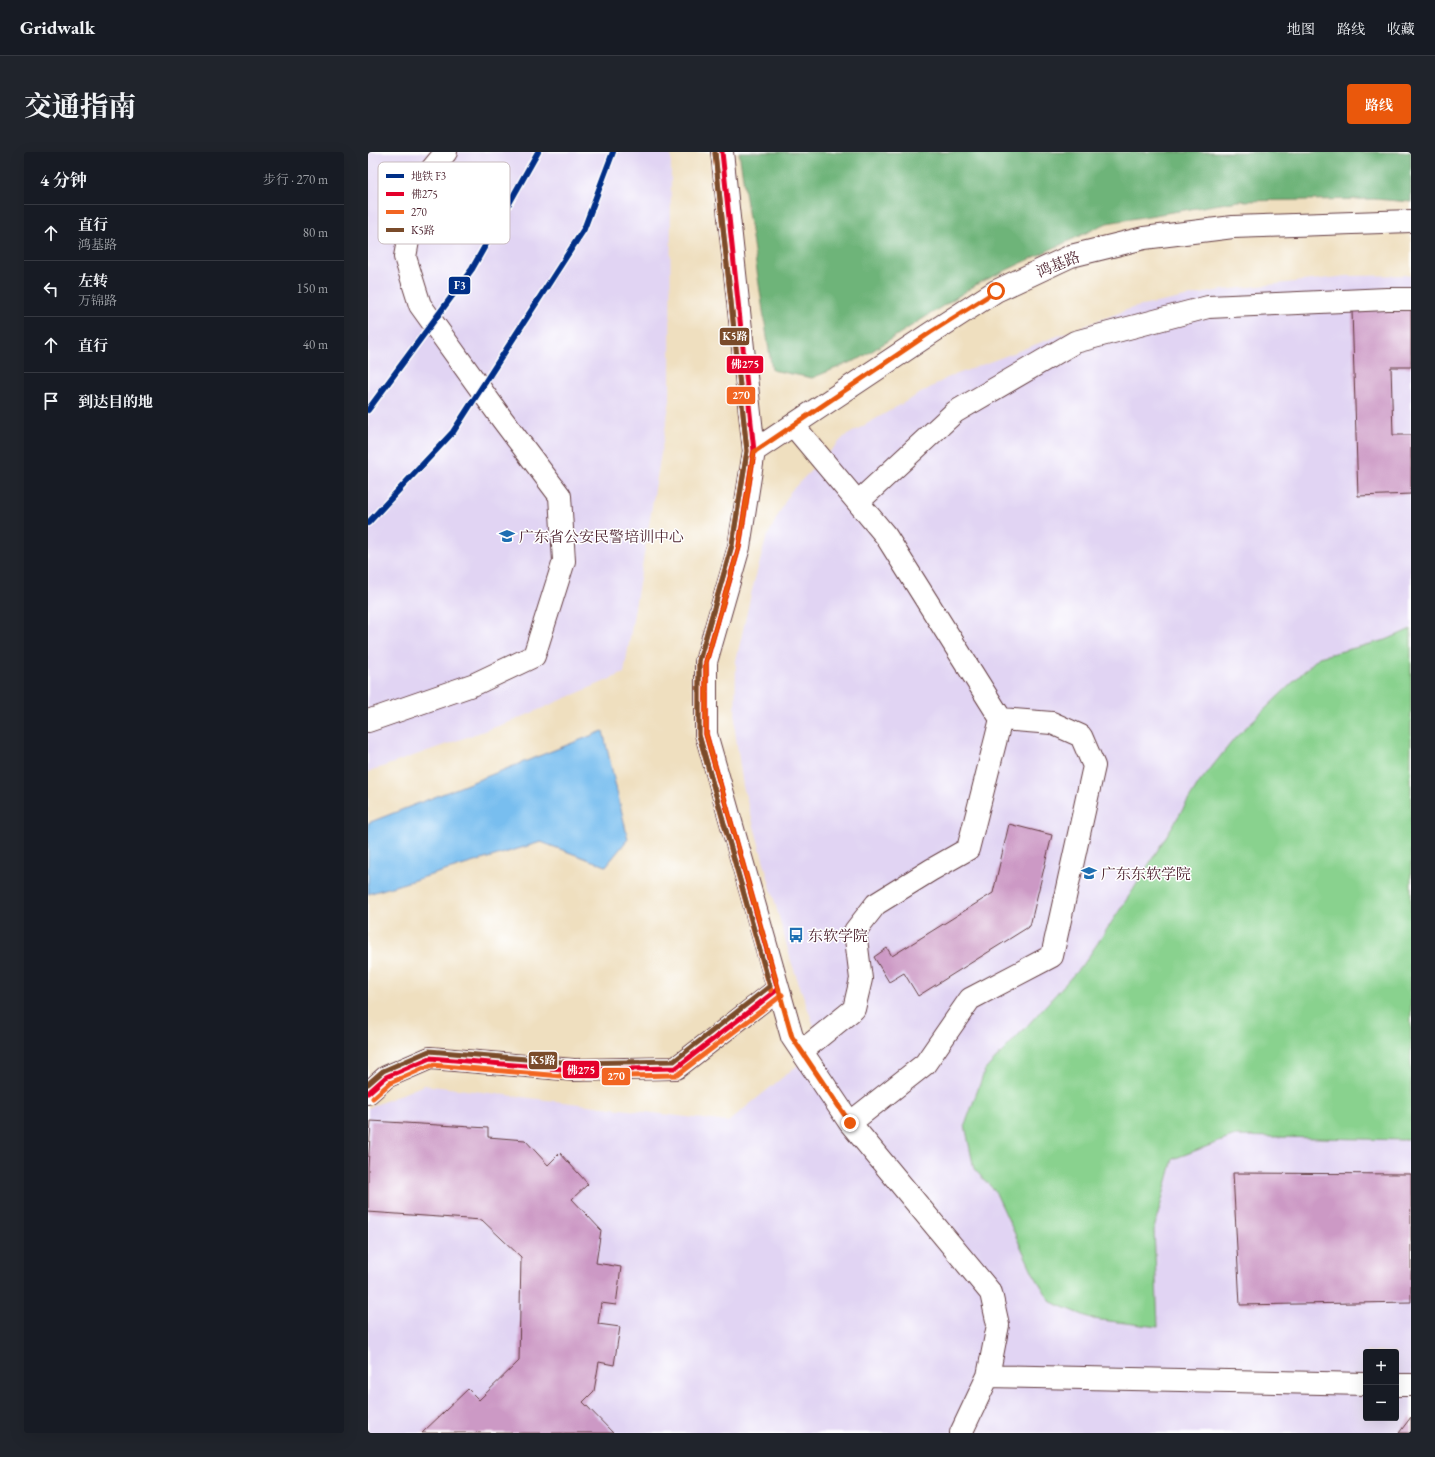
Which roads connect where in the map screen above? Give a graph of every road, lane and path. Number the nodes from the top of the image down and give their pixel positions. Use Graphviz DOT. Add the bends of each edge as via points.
graph roads {
  1 [pos="446,152"];
  2 [pos="722,152"];
  3 [pos="438,162"];
  4 [pos="1411,221"];
  5 [pos="407,244"];
  6 [pos="1411,299"];
  7 [pos="793,425"];
  8 [pos="754,452"];
  9 [pos="858,502"];
  10 [pos="1001,719"];
  11 [pos="368,721"];
  12 [pos="778,989"];
  13 [pos="802,1052"];
  14 [pos="368,1092"];
  15 [pos="850,1123"];
  16 [pos="988,1376"];
  17 [pos="1363,1384"];
  18 [pos="1399,1385"];
  19 [pos="1411,1385"];
  20 [pos="961,1433"];
  1 -- 3 [label="street"];
  2 -- 8 [label="street"];
  4 -- 7 [label="street, 鸿基路" via="1233,227 1144,238 1071,256 996,291"];
  5 -- 11 [label="street" via="405,257 420,305 560,496 564,561 534,656 474,684"];
  6 -- 9 [label="street" via="1208,307 1075,342 955,412"];
  7 -- 8 [label="street, 鸿基路"];
  7 -- 9 [label="street"];
  8 -- 12 [label="street" via="739,547 706,662 706,734"];
  9 -- 10 [label="street" via="886,536"];
  10 -- 13 [label="street" via="968,849 876,904 855,930 861,979 854,1009"];
  10 -- 15 [label="street" via="1052,723 1081,736 1094,766 1052,956 970,999 925,1064"];
  12 -- 13 [label="street" via="792,1037"];
  12 -- 14 [label="street" via="676,1068 574,1070 430,1058 386,1077"];
  13 -- 15 [label="street"];
  15 -- 16 [label="street" via="991,1293 998,1325"];
  16 -- 17 [label="street"];
  16 -- 20 [label="street"];
  18 -- 19 [label="street"];
}
